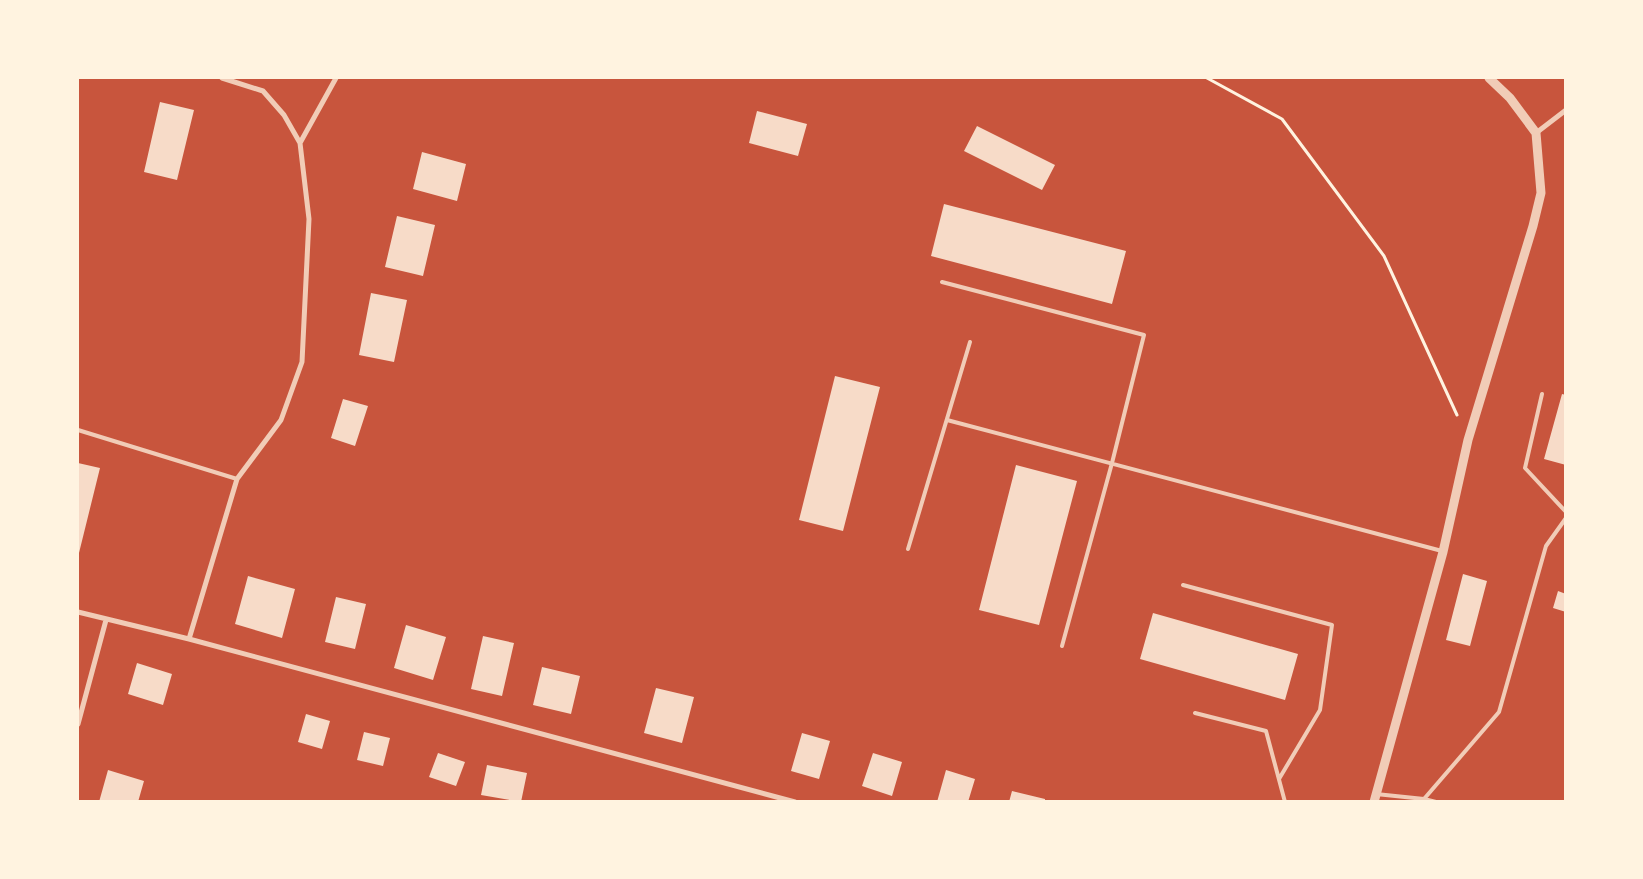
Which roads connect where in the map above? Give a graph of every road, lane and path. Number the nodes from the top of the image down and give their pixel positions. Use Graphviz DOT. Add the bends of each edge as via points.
graph roads {
  1 [pos="222,78"];
  2 [pos="336,78"];
  3 [pos="1207,78"];
  4 [pos="1489,78"];
  5 [pos="1566,110"];
  6 [pos="1536,133"];
  7 [pos="300,143"];
  8 [pos="942,282"];
  9 [pos="970,342"];
  10 [pos="1542,394"];
  11 [pos="947,420"];
  12 [pos="78,430"];
  13 [pos="1468,440"];
  14 [pos="1112,462"];
  15 [pos="237,479"];
  16 [pos="1566,512"];
  17 [pos="1566,518"];
  18 [pos="908,549"];
  19 [pos="1443,552"];
  20 [pos="1182,585"];
  21 [pos="78,612"];
  22 [pos="106,620"];
  23 [pos="189,639"];
  24 [pos="1062,646"];
  25 [pos="1194,712"];
  26 [pos="78,724"];
  27 [pos="1279,779"];
  28 [pos="1375,798"];
  29 [pos="1424,798"];
  30 [pos="795,802"];
  31 [pos="1286,802"];
  32 [pos="1436,802"];
  1 -- 7 [label="street" via="263,91 284,115"];
  2 -- 7 [label="street"];
  3 -- 13 [label="path" via="1282,119 1384,256"];
  4 -- 6 [label="street" via="1510,98"];
  5 -- 6 [label="street"];
  6 -- 13 [label="street" via="1541,193"];
  7 -- 15 [label="street" via="309,219 302,362 282,420"];
  8 -- 14 [label="lane" via="1144,335"];
  9 -- 11 [label="lane"];
  10 -- 16 [label="lane" via="1525,468"];
  11 -- 14 [label="lane"];
  11 -- 18 [label="lane"];
  12 -- 15 [label="lane"];
  13 -- 19 [label="street"];
  14 -- 19 [label="lane"];
  14 -- 24 [label="lane"];
  15 -- 23 [label="street"];
  17 -- 29 [label="lane" via="1546,546 1499,712"];
  19 -- 28 [label="street"];
  20 -- 27 [label="lane" via="1332,625 1320,710"];
  21 -- 22 [label="street"];
  22 -- 23 [label="street"];
  22 -- 26 [label="street"];
  23 -- 30 [label="street"];
  25 -- 27 [label="lane" via="1266,731"];
  27 -- 31 [label="lane"];
  28 -- 29 [label="lane"];
  29 -- 32 [label="lane"];
}
